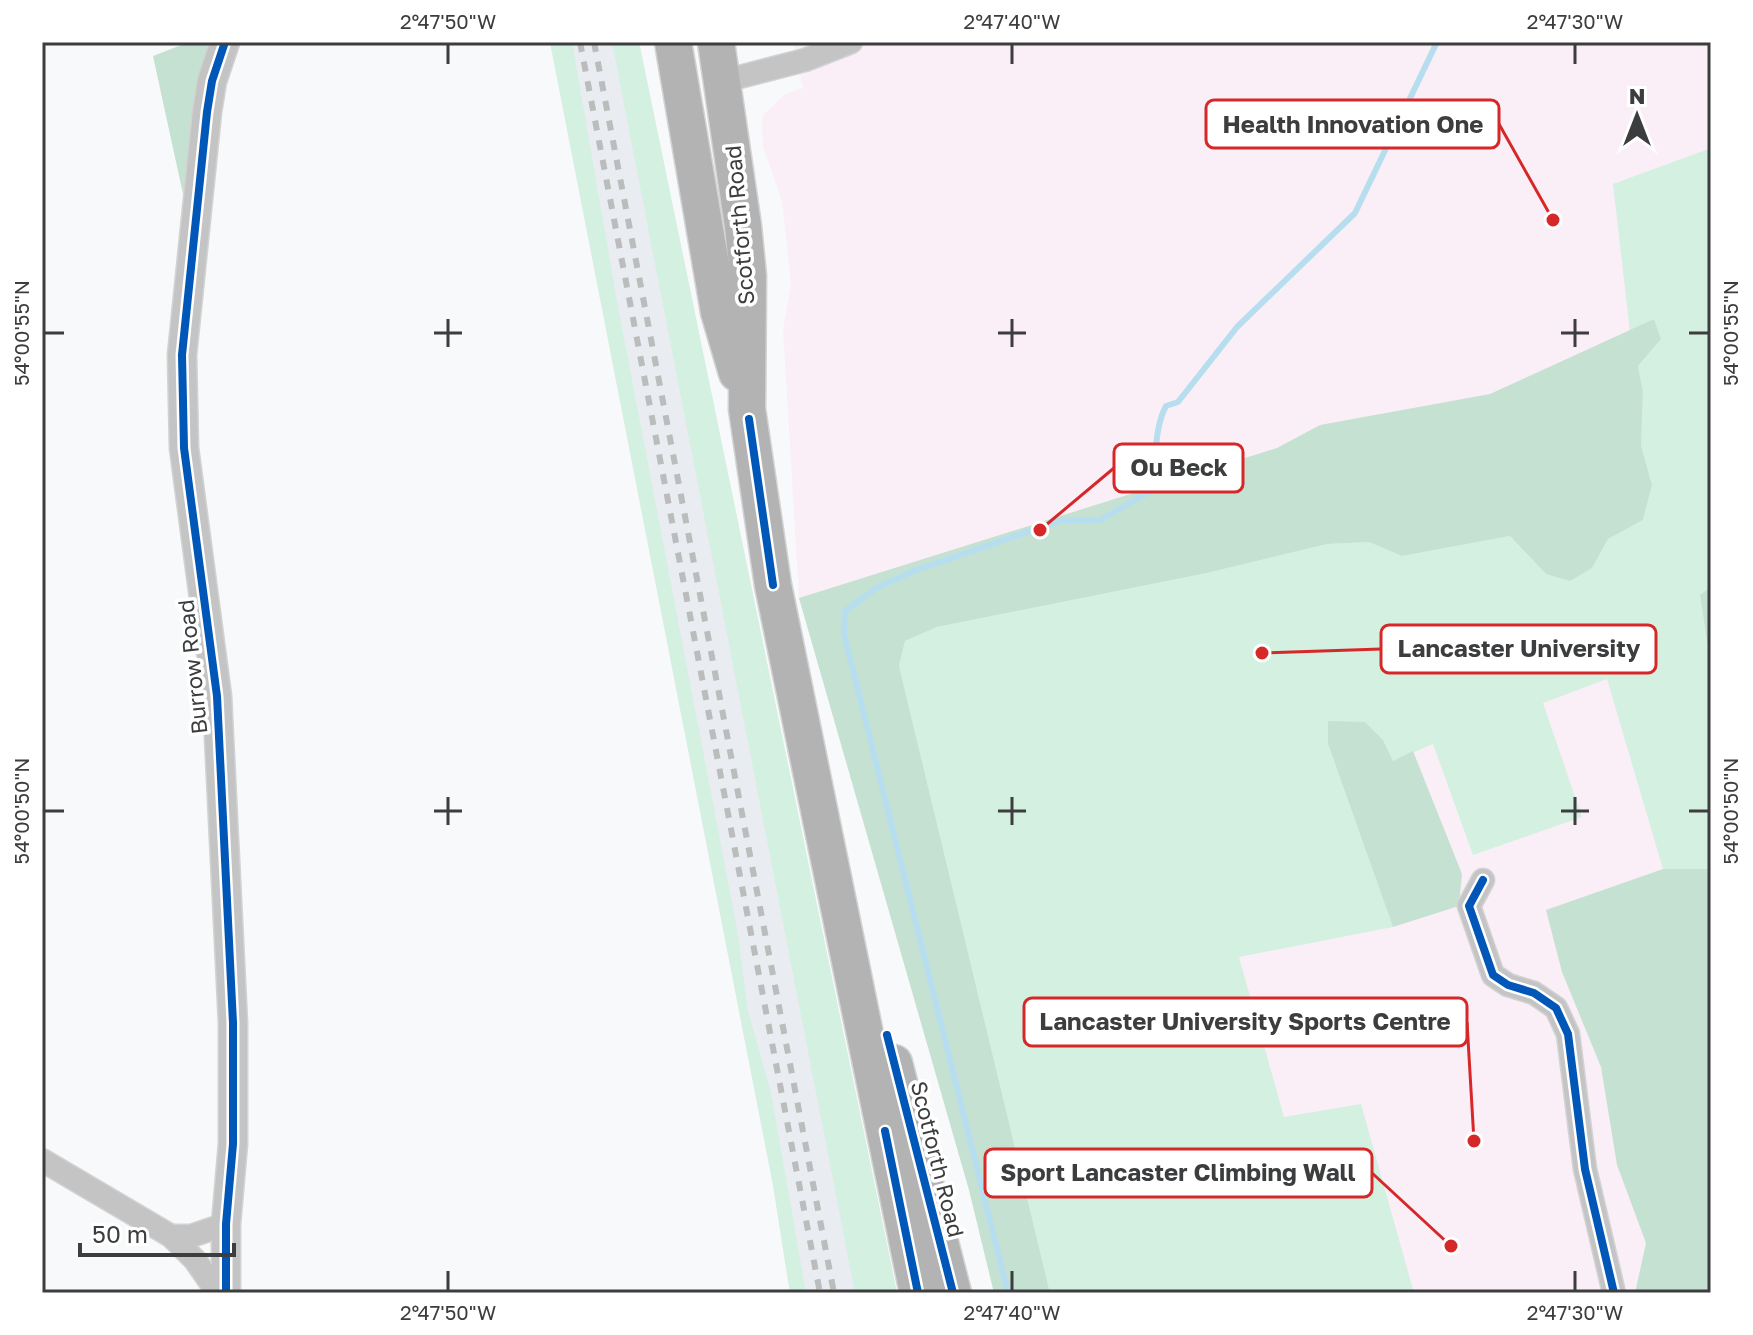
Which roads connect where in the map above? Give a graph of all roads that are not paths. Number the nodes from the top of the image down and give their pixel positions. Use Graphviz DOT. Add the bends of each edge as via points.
graph roads {
  1 [pos="225,42"];
  2 [pos="851,42"];
  3 [pos="720,43"];
  4 [pos="694,68"];
  5 [pos="747,409"];
  6 [pos="833,875"];
  7 [pos="1483,880"];
  8 [pos="887,1035"];
  9 [pos="42,1160"];
  10 [pos="226,1224"];
  11 [pos="171,1236"];
  12 [pos="218,1293"];
  13 [pos="226,1293"];
  14 [pos="918,1293"];
  15 [pos="953,1293"];
  16 [pos="972,1293"];
  17 [pos="1614,1293"];
  1 -- 10 [label="street, Burrow Road" via="207,112 182,355 184,448 217,696 232,1009 233,1144"];
  2 -- 4 [label="street" via="805,60"];
  3 -- 4 [label="main road, Scotforth Road"];
  4 -- 5 [label="main road, Scotforth Road" via="719,312"];
  4 -- 5 [label="main road, Scotforth Road" via="748,276"];
  5 -- 6 [label="main road, Scotforth Road" via="773,585"];
  6 -- 8 [label="main road, Scotforth Road"];
  6 -- 14 [label="main road, Scotforth Road"];
  7 -- 17 [label="street" via="1469,906 1493,975 1556,1008 1568,1034 1585,1169"];
  8 -- 15 [label="main road, Scotforth Road"];
  8 -- 16 [label="main road" via="925,1122"];
  9 -- 11 [label="street"];
  10 -- 11 [label="street" via="191,1236"];
  10 -- 13 [label="street, Burrow Road"];
  11 -- 12 [label="street"];
}
